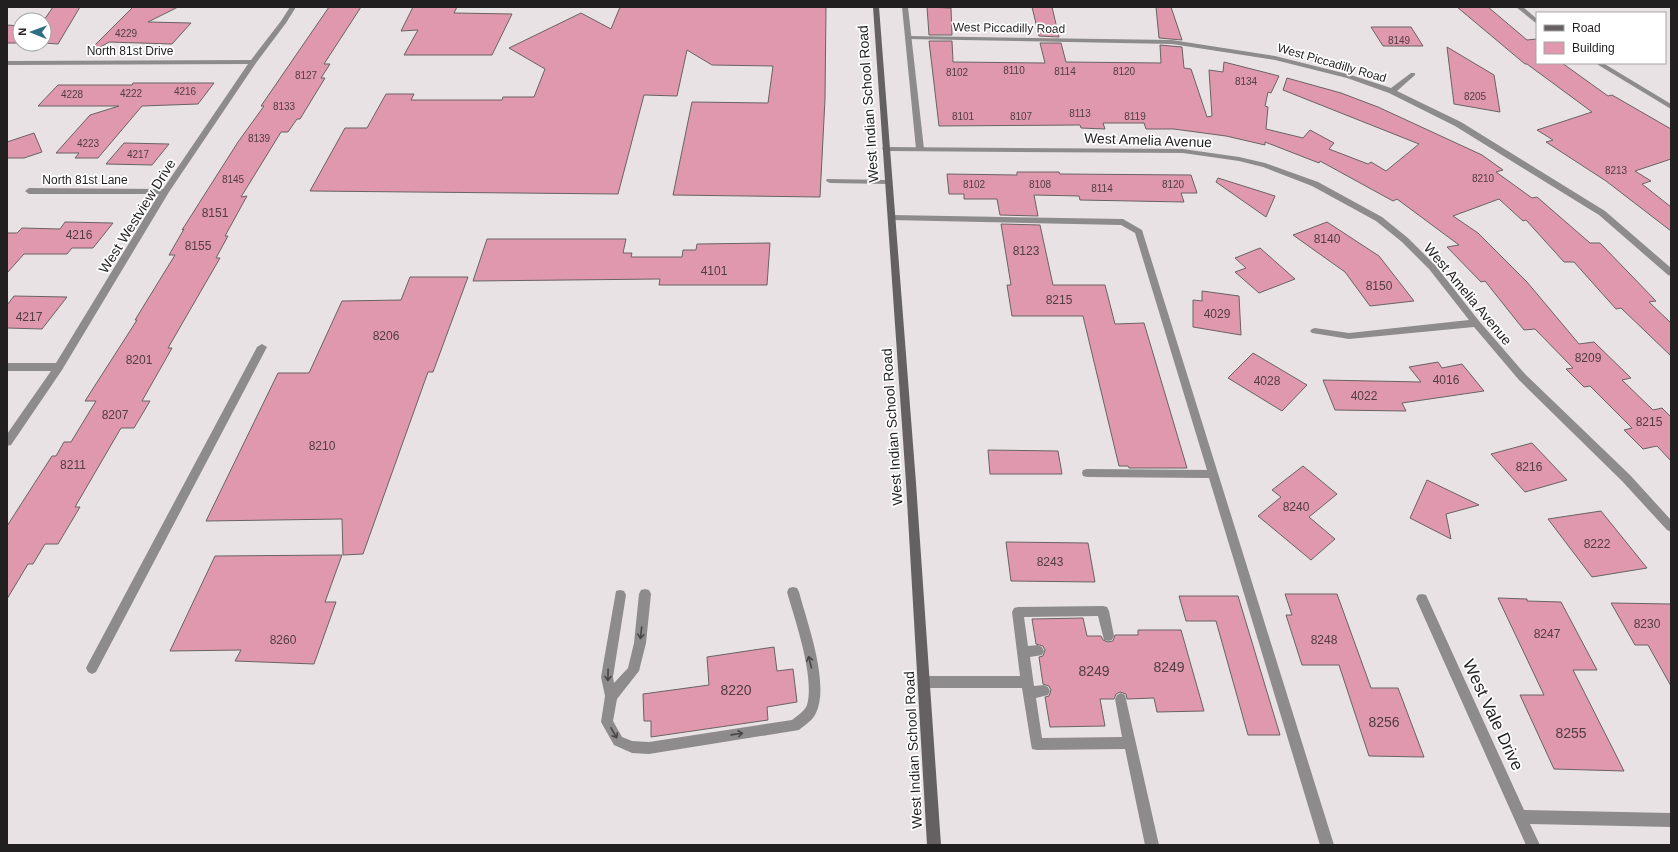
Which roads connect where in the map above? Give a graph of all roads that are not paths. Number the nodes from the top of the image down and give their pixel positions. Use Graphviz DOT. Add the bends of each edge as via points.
graph roads {
  1 [pos="292,7"];
  2 [pos="876,7"];
  3 [pos="905,7"];
  4 [pos="1519,7"];
  5 [pos="1536,21"];
  6 [pos="909,38"];
  7 [pos="253,62"];
  8 [pos="7,63"];
  9 [pos="1600,64"];
  10 [pos="1413,74"];
  11 [pos="1392,91"];
  12 [pos="1671,107"];
  13 [pos="886,149"];
  14 [pos="920,149"];
  15 [pos="830,181"];
  16 [pos="889,182"];
  17 [pos="29,191"];
  18 [pos="165,192"];
  19 [pos="892,218"];
  20 [pos="1671,273"];
  21 [pos="1476,323"];
  22 [pos="1315,331"];
  23 [pos="262,347"];
  24 [pos="7,367"];
  25 [pos="59,367"];
  26 [pos="7,442"];
  27 [pos="1087,473"];
  28 [pos="1213,474"];
  29 [pos="1671,527"];
  30 [pos="793,592"];
  31 [pos="645,594"];
  32 [pos="620,595"];
  33 [pos="1422,599"];
  34 [pos="1108,636"];
  35 [pos="1038,651"];
  36 [pos="1024,652"];
  37 [pos="92,668"];
  38 [pos="924,682"];
  39 [pos="1028,687"];
  40 [pos="1044,691"];
  41 [pos="611,696"];
  42 [pos="1121,699"];
  43 [pos="1130,743"];
  44 [pos="1521,817"];
  45 [pos="1671,820"];
  46 [pos="934,845"];
  47 [pos="1152,845"];
  48 [pos="1327,845"];
  49 [pos="1533,845"];
  1 -- 7 [label="street, West Westview Drive" via="284,22"];
  2 -- 13 [label="main road, West Indian School Road"];
  3 -- 6 [label="street"];
  4 -- 5 [label="street"];
  6 -- 11 [label="street, West Piccadilly Road" via="1172,42 1232,50 1308,65"];
  6 -- 14 [label="street"];
  7 -- 8 [label="street, North 81st Drive"];
  7 -- 18 [label="street, West Westview Drive"];
  9 -- 12 [label="street"];
  10 -- 11 [label="street"];
  11 -- 20 [label="street, West Piccadilly Road" via="1458,124 1602,213"];
  13 -- 14 [label="street, West Amelia Avenue"];
  13 -- 16 [label="main road, West Indian School Road"];
  14 -- 21 [label="street, West Amelia Avenue" via="1183,151 1225,156 1265,165 1315,184 1380,219 1432,267"];
  15 -- 16 [label="street"];
  16 -- 19 [label="main road, West Indian School Road"];
  17 -- 18 [label="street, North 81st Lane"];
  18 -- 25 [label="street, West Westview Drive"];
  19 -- 28 [label="street" via="1123,222 1139,232"];
  19 -- 38 [label="main road, West Indian School Road"];
  21 -- 22 [label="street" via="1349,336"];
  21 -- 29 [label="street, West Amelia Avenue" via="1527,382 1626,478"];
  23 -- 37 [label="street"];
  24 -- 25 [label="street"];
  25 -- 26 [label="street, West Westview Drive"];
  27 -- 28 [label="street"];
  28 -- 48 [label="street"];
  41 -- 30 [label="street, one-way" via="607,722 618,742 632,747 648,748 795,726 813,706 814,691 813,671"];
  31 -- 41 [label="street, one-way" via="634,671"];
  32 -- 41 [label="street, one-way" via="607,677"];
  33 -- 44 [label="street, West Vale Drive"];
  34 -- 36 [label="street" via="1102,611 1018,612"];
  35 -- 36 [label="street"];
  36 -- 39 [label="street"];
  38 -- 39 [label="street"];
  38 -- 46 [label="main road, West Indian School Road"];
  39 -- 40 [label="street"];
  39 -- 43 [label="street" via="1037,744"];
  42 -- 43 [label="street"];
  43 -- 47 [label="street"];
  44 -- 45 [label="street"];
  44 -- 49 [label="street, West Vale Drive"];
}
